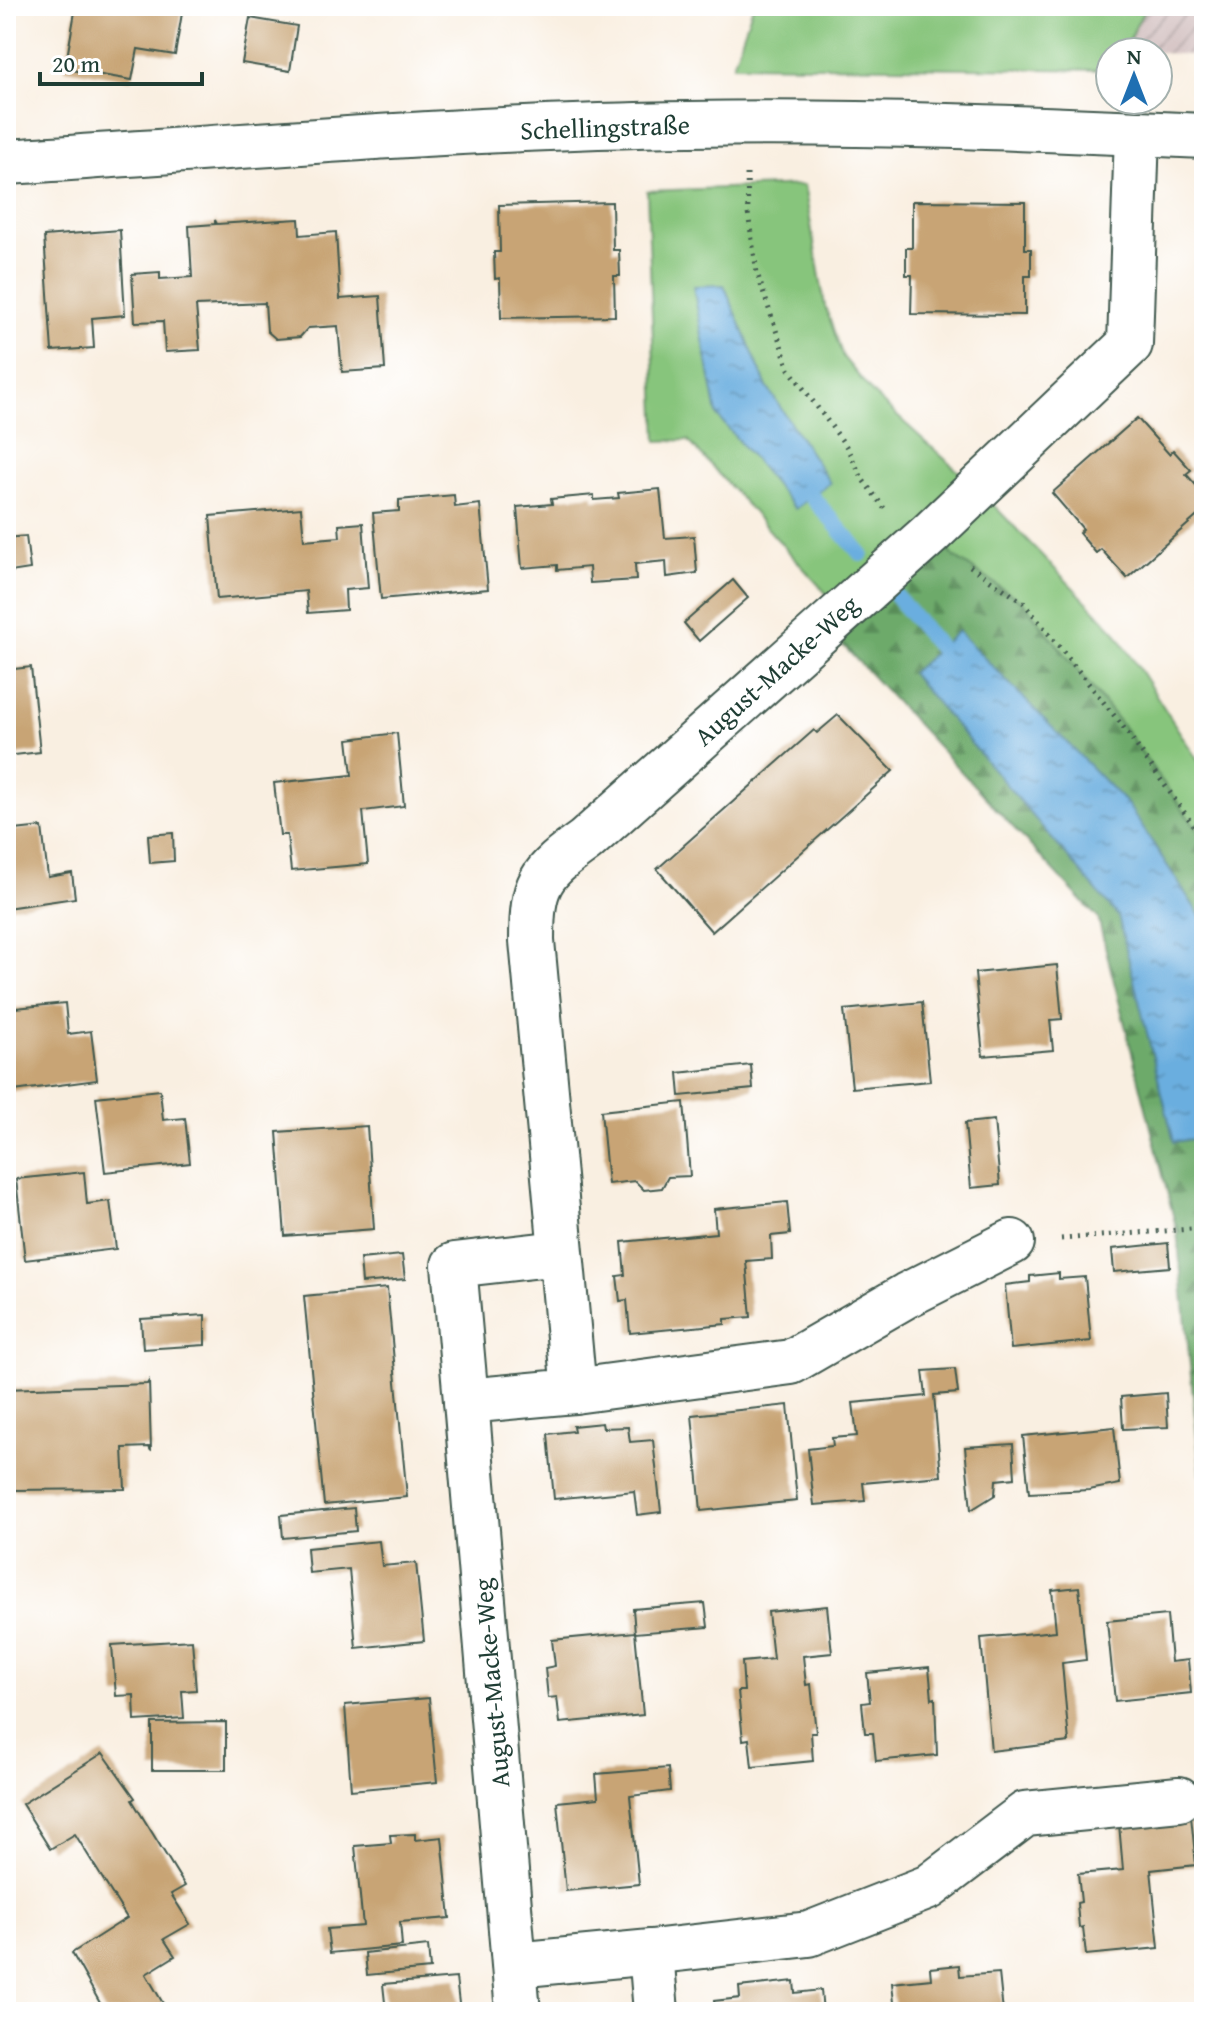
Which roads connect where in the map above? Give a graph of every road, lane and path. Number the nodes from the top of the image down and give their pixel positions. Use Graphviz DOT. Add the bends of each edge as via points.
graph roads {
  1 [pos="1137,133"];
  2 [pos="1204,136"];
  3 [pos="6,162"];
  4 [pos="1204,1228"];
  5 [pos="1012,1242"];
  6 [pos="559,1253"];
  7 [pos="574,1391"];
  8 [pos="466,1401"];
  9 [pos="1179,1799"];
  10 [pos="651,1952"];
  11 [pos="515,1965"];
  12 [pos="518,2012"];
  13 [pos="656,2012"];
  1 -- 2 [label="street, Schellingstraße"];
  1 -- 3 [label="street, Schellingstraße" via="691,124 527,129"];
  1 -- 6 [label="street, August-Macke-Weg" via="1130,344 930,534 585,841 552,864 537,885 532,941"];
  4 -- 5 [label="path"];
  5 -- 7 [label="street" via="791,1362"];
  6 -- 7 [label="street, August-Macke-Weg"];
  6 -- 8 [label="street, August-Macke-Weg" via="454,1265"];
  7 -- 8 [label="street"];
  8 -- 11 [label="street, August-Macke-Weg"];
  9 -- 10 [label="street" via="1025,1814 929,1887 809,1934"];
  10 -- 11 [label="street"];
  10 -- 13 [label="street"];
  11 -- 12 [label="street, August-Macke-Weg"];
}
